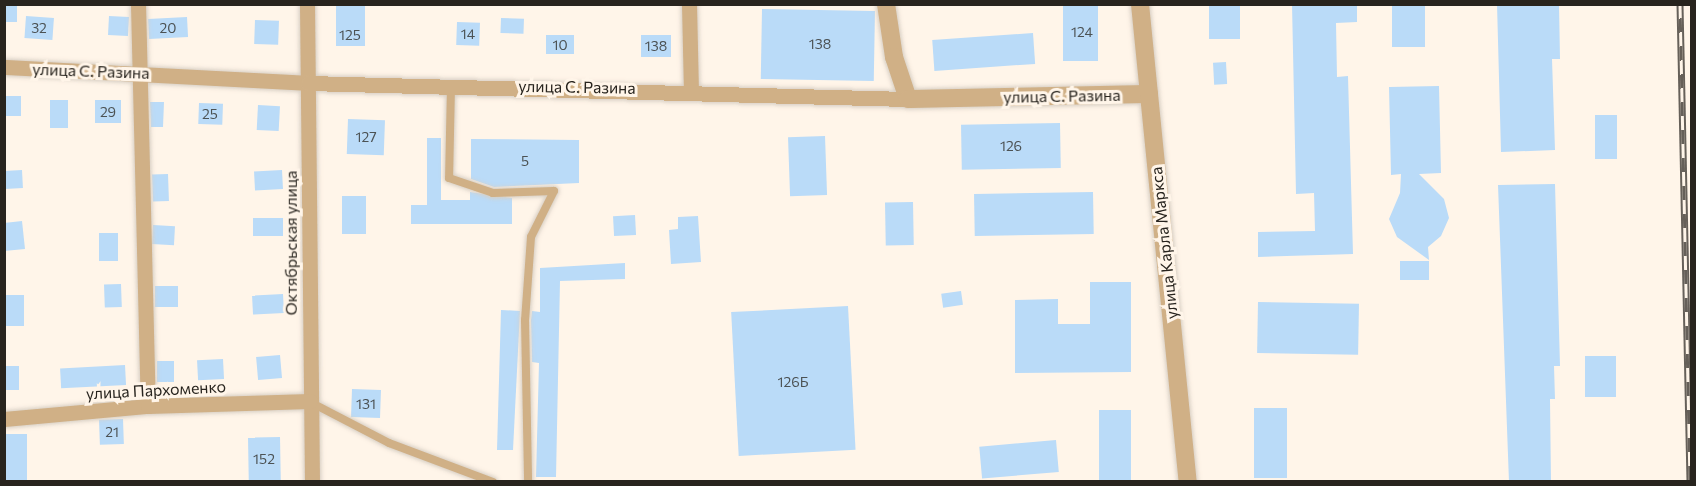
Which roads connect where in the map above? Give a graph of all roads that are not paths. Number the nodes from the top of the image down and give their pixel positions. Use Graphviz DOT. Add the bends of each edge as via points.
graph roads {
  1 [pos="138,4"];
  2 [pos="308,4"];
  3 [pos="688,4"];
  4 [pos="886,4"];
  5 [pos="1140,4"];
  6 [pos="4,67"];
  7 [pos="137,72"];
  8 [pos="308,82"];
  9 [pos="451,85"];
  10 [pos="691,90"];
  11 [pos="1149,94"];
  12 [pos="908,99"];
  13 [pos="310,401"];
  14 [pos="148,406"];
  15 [pos="4,419"];
  16 [pos="312,482"];
  17 [pos="493,482"];
  18 [pos="528,482"];
  19 [pos="1188,482"];
  1 -- 7 [label="street"];
  2 -- 8 [label="street, Октябрьская улица"];
  3 -- 10 [label="street"];
  4 -- 12 [label="street" via="894,57"];
  5 -- 11 [label="street, улица Карла Маркса"];
  6 -- 7 [label="street, улица С. Разина"];
  7 -- 8 [label="street, улица С. Разина"];
  7 -- 14 [label="street"];
  8 -- 9 [label="street, улица С. Разина"];
  8 -- 13 [label="street, Октябрьская улица"];
  9 -- 10 [label="street, улица С. Разина"];
  9 -- 18 [label="lane" via="449,177 493,193 554,191 531,237 525,320"];
  10 -- 12 [label="street, улица С. Разина"];
  11 -- 12 [label="street, улица С. Разина"];
  11 -- 19 [label="street, улица Карла Маркса"];
  13 -- 14 [label="street, улица Пархоменко"];
  13 -- 16 [label="street, Октябрьская улица"];
  13 -- 17 [label="lane" via="389,443"];
  14 -- 15 [label="street, улица Пархоменко"];
}
